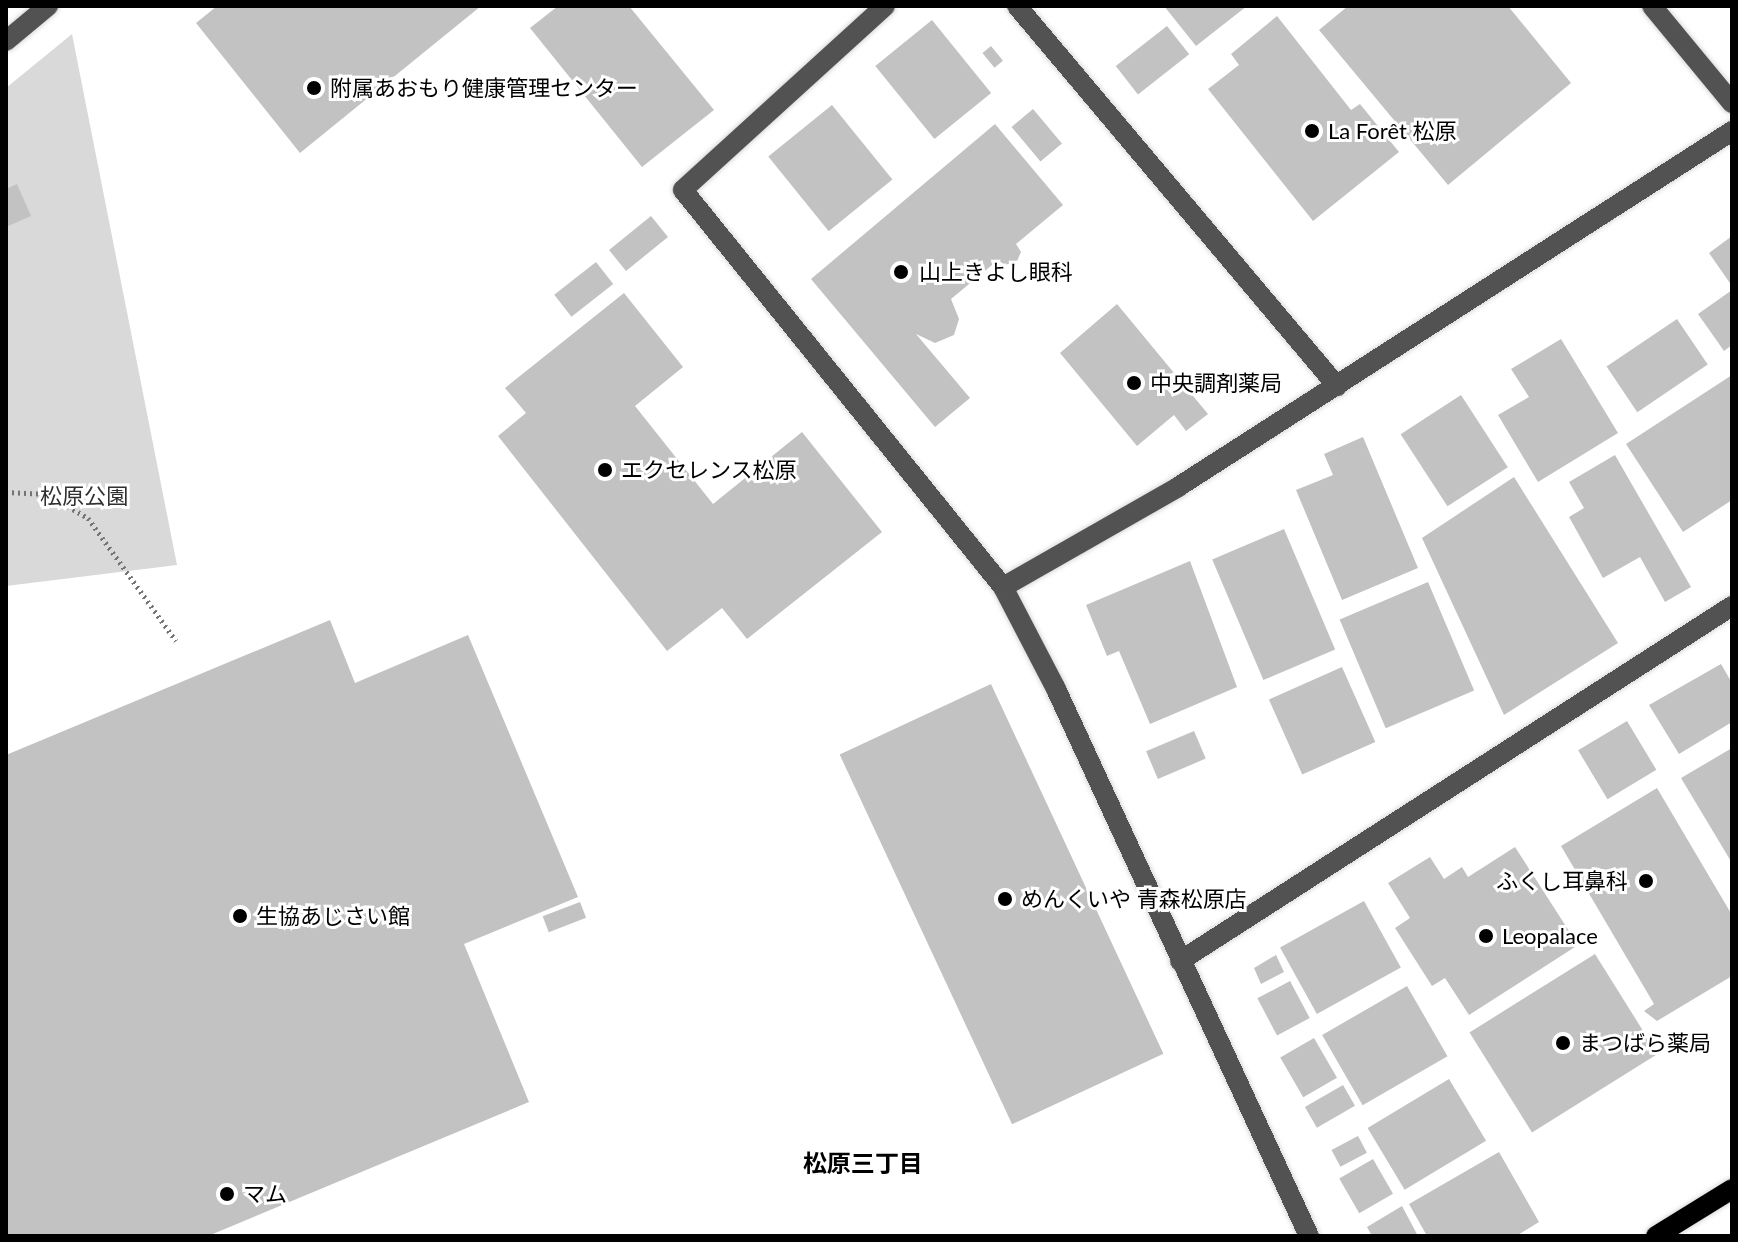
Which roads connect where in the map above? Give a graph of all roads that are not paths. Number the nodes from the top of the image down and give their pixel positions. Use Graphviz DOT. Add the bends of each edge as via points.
graph roads {
  1 [pos="48,6"];
  2 [pos="885,6"];
  3 [pos="1017,6"];
  4 [pos="1652,6"];
  5 [pos="6,41"];
  6 [pos="1732,103"];
  7 [pos="1732,131"];
  8 [pos="1337,386"];
  9 [pos="1003,587"];
  10 [pos="1732,606"];
  11 [pos="1180,961"];
  12 [pos="1732,1189"];
  13 [pos="1309,1236"];
  14 [pos="1656,1236"];
  1 -- 5 [label="street"];
  2 -- 9 [label="street" via="683,190"];
  3 -- 8 [label="street"];
  4 -- 6 [label="street"];
  7 -- 8 [label="street"];
  8 -- 9 [label="street" via="1178,487"];
  9 -- 11 [label="street" via="1056,689"];
  10 -- 11 [label="street"];
  11 -- 13 [label="street"];
  12 -- 14 [label="main road"];
}
